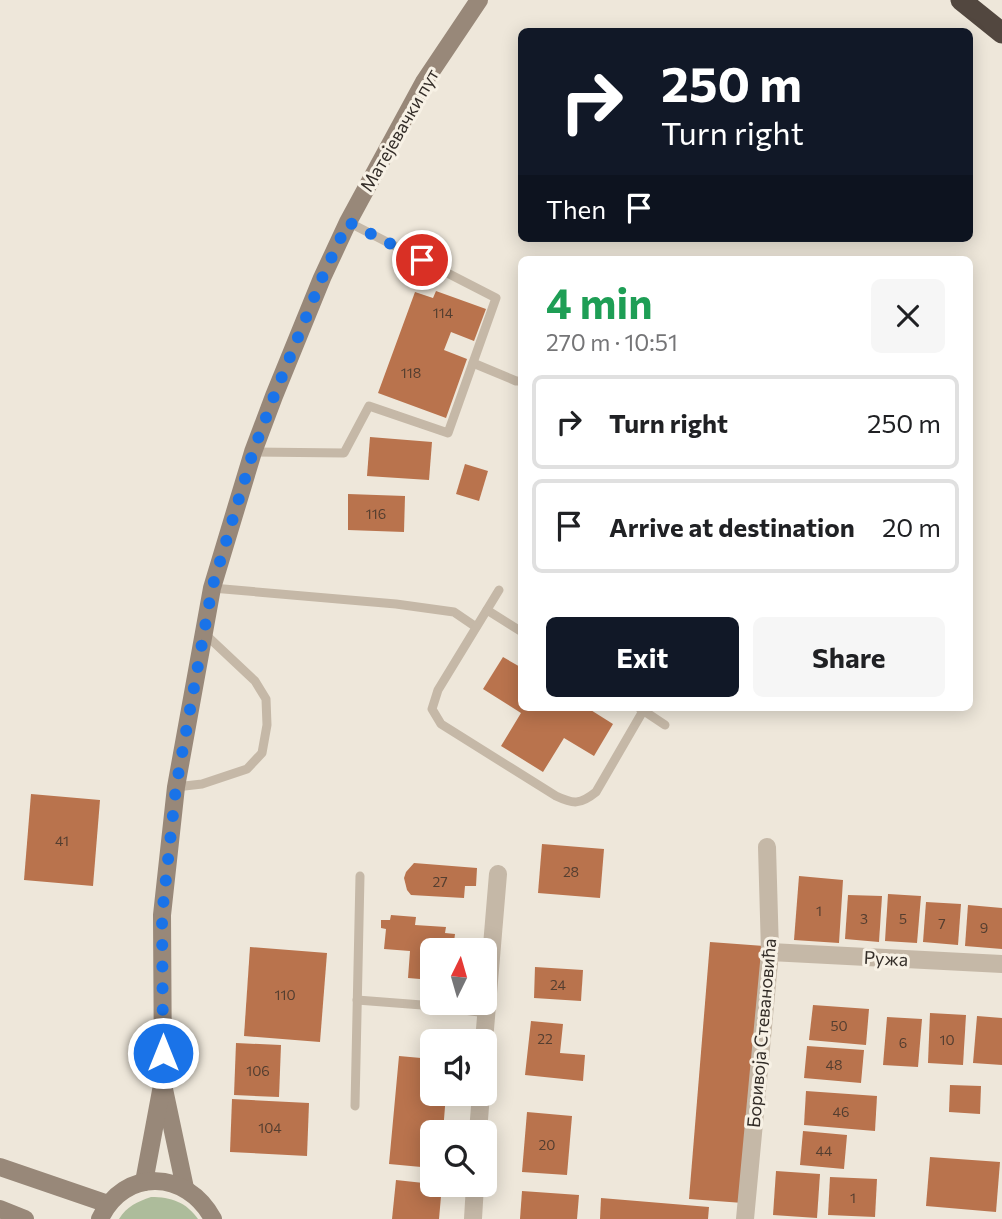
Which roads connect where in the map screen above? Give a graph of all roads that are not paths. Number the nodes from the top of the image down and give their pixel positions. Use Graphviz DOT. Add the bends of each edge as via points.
graph roads {
  1 [pos="480,0"];
  2 [pos="961,0"];
  3 [pos="1002,33"];
  4 [pos="348,222"];
  5 [pos="473,362"];
  6 [pos="518,381"];
  7 [pos="253,452"];
  8 [pos="212,588"];
  9 [pos="499,590"];
  10 [pos="486,610"];
  11 [pos="477,627"];
  12 [pos="518,630"];
  13 [pos="203,633"];
  14 [pos="639,711"];
  15 [pos="643,711"];
  16 [pos="665,725"];
  17 [pos="176,787"];
  18 [pos="767,847"];
  19 [pos="498,874"];
  20 [pos="360,876"];
  21 [pos="492,938"];
  22 [pos="770,952"];
  23 [pos="1002,964"];
  24 [pos="357,1000"];
  25 [pos="420,1005"];
  26 [pos="163,1080"];
  27 [pos="355,1106"];
  28 [pos="0,1167"];
  29 [pos="144,1182"];
  30 [pos="185,1188"];
  31 [pos="474,1197"];
  32 [pos="0,1209"];
  33 [pos="104,1212"];
  34 [pos="26,1219"];
  35 [pos="213,1219"];
  36 [pos="473,1219"];
  37 [pos="745,1219"];
  1 -- 4 [label="main road, Матејевачки пут" via="424,82"];
  2 -- 3 [label="highway"];
  4 -- 5 [label="lane" via="496,298"];
  4 -- 7 [label="main road, Матејевачки пут"];
  5 -- 6 [label="lane"];
  5 -- 7 [label="lane" via="448,433 369,406 345,453"];
  7 -- 8 [label="main road, Матејевачки пут"];
  8 -- 11 [label="lane" via="454,612"];
  8 -- 13 [label="main road, Матејевачки пут"];
  9 -- 10 [label="lane"];
  10 -- 11 [label="lane"];
  10 -- 12 [label="lane"];
  11 -- 14 [label="lane" via="438,690 432,709 441,724 555,796 570,803 596,792"];
  13 -- 17 [label="main road, Матејевачки пут"];
  13 -- 17 [label="lane" via="255,681 266,699 267,725 262,753 247,769"];
  15 -- 16 [label="lane"];
  17 -- 26 [label="main road, Матејевачки пут" via="162,915"];
  18 -- 22 [label="street, Боривоја Стевановића"];
  19 -- 21 [label="street"];
  20 -- 24 [label="lane"];
  22 -- 23 [label="street, Ружа"];
  22 -- 37 [label="street, Боривоја Стевановића"];
  24 -- 25 [label="lane"];
  24 -- 27 [label="lane"];
  26 -- 29 [label="main road, Матејевачки пут"];
  26 -- 30 [label="main road, Матејевачки пут"];
  28 -- 33 [label="main road"];
  29 -- 30 [label="main road"];
  29 -- 33 [label="main road" via="124,1190"];
  30 -- 35 [label="main road" via="202,1201"];
  31 -- 36 [label="street"];
  32 -- 34 [label="main road"];
}
